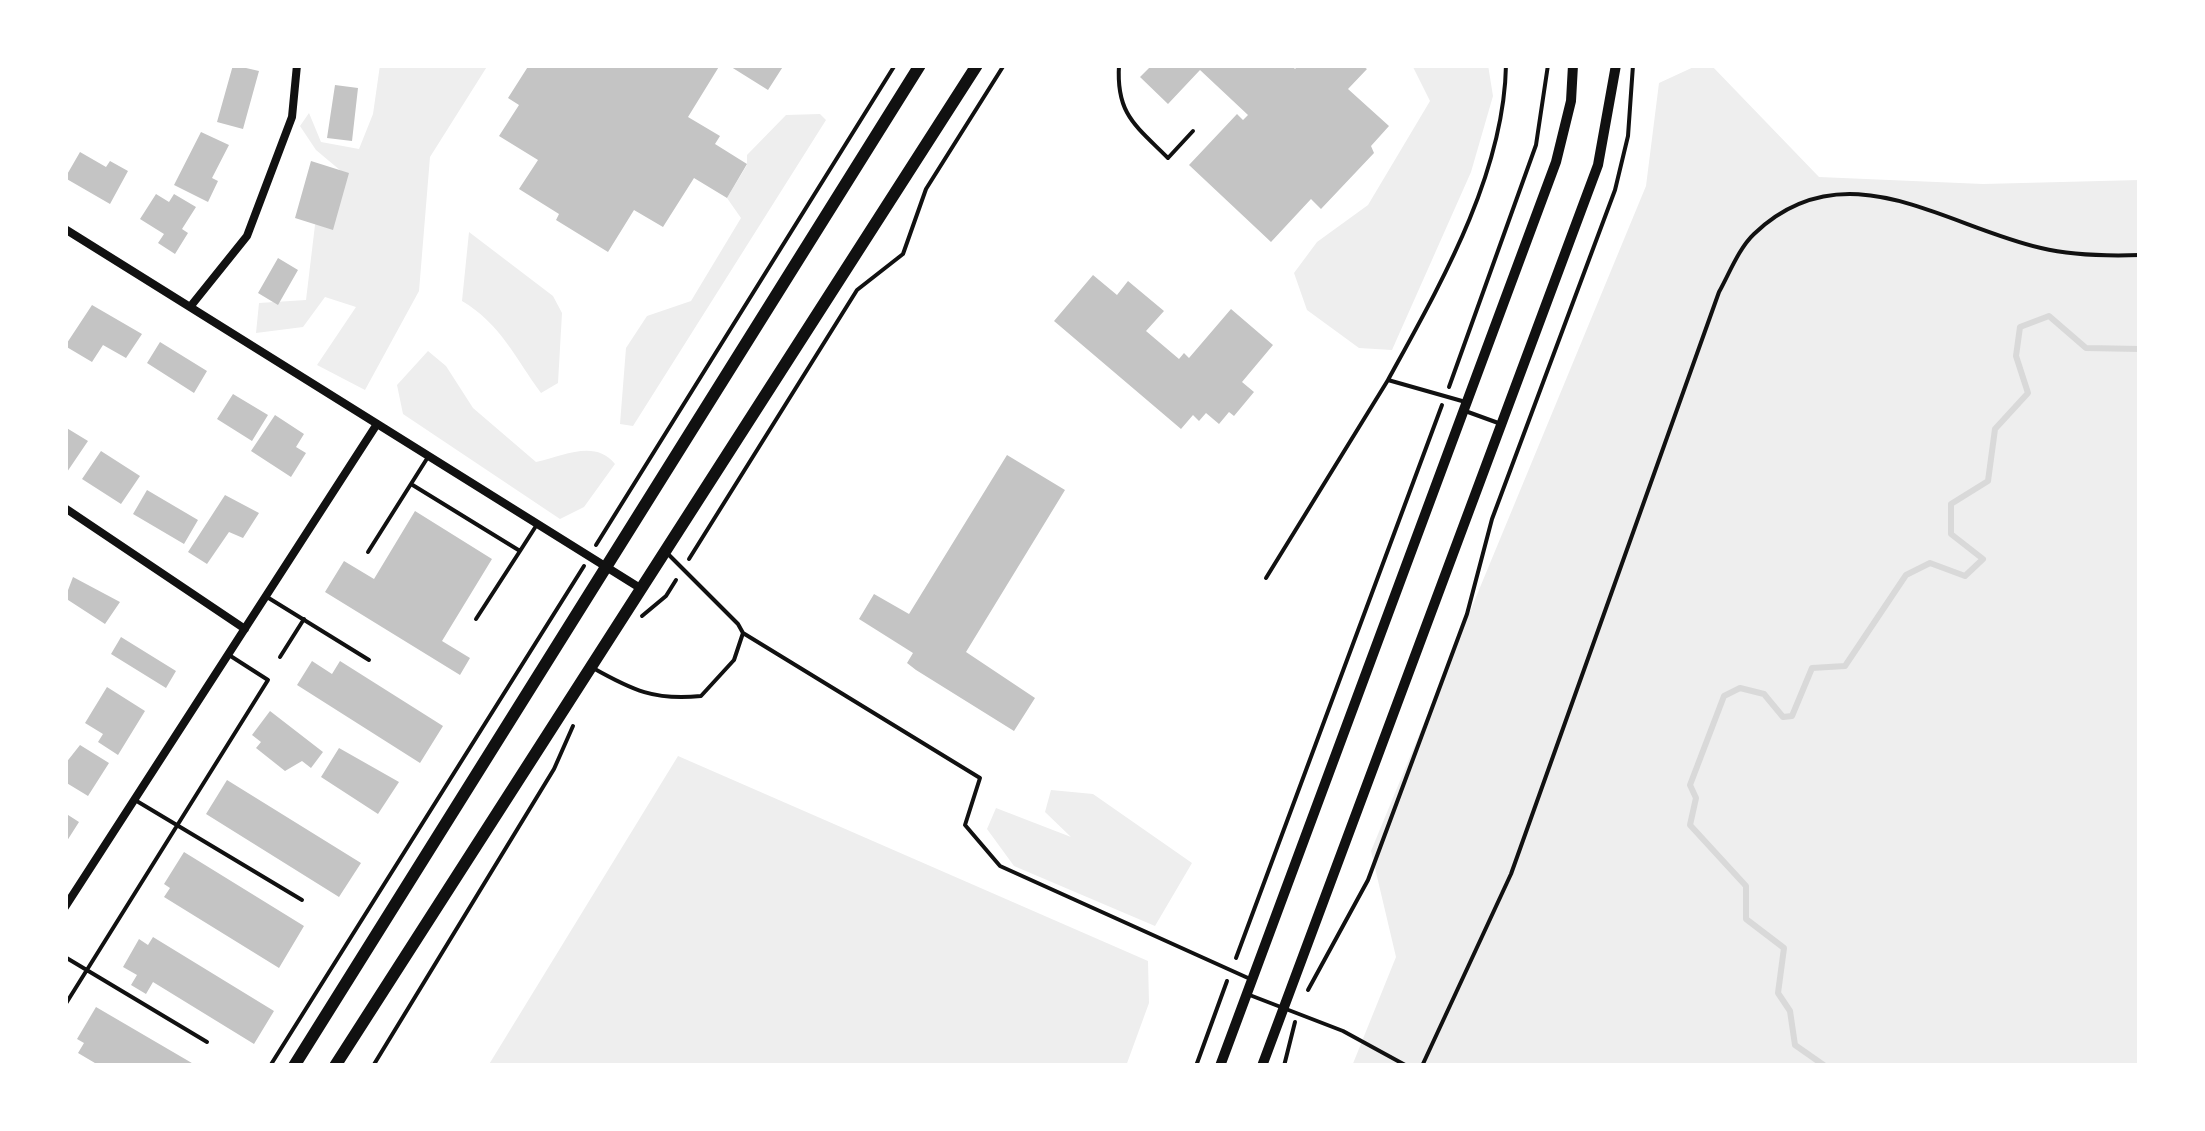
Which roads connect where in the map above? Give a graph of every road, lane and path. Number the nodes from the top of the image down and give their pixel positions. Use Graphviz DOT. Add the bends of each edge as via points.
graph roads {
  1 [pos="296,65"];
  2 [pos="920,65"];
  3 [pos="977,65"];
  4 [pos="1119,65"];
  5 [pos="1506,65"];
  6 [pos="1548,65"];
  7 [pos="1573,65"];
  8 [pos="1616,65"];
  9 [pos="1633,65"];
  10 [pos="1193,131"];
  11 [pos="65,230"];
  12 [pos="2140,255"];
  13 [pos="190,308"];
  14 [pos="1388,380"];
  15 [pos="1446,396"];
  16 [pos="1465,406"];
  17 [pos="377,424"];
  18 [pos="1502,425"];
  19 [pos="428,458"];
  20 [pos="411,484"];
  21 [pos="65,508"];
  22 [pos="537,524"];
  23 [pos="664,550"];
  24 [pos="520,551"];
  25 [pos="368,552"];
  26 [pos="606,568"];
  27 [pos="1266,578"];
  28 [pos="640,588"];
  29 [pos="266,596"];
  30 [pos="476,618"];
  31 [pos="304,620"];
  32 [pos="245,629"];
  33 [pos="743,633"];
  34 [pos="228,655"];
  35 [pos="280,657"];
  36 [pos="369,660"];
  37 [pos="589,666"];
  38 [pos="134,800"];
  39 [pos="177,826"];
  40 [pos="302,900"];
  41 [pos="65,907"];
  42 [pos="65,957"];
  43 [pos="87,970"];
  44 [pos="1231,970"];
  45 [pos="1252,980"];
  46 [pos="1247,994"];
  47 [pos="65,1006"];
  48 [pos="1284,1006"];
  49 [pos="1298,1012"];
  50 [pos="207,1042"];
  51 [pos="294,1066"];
  52 [pos="335,1066"];
  53 [pos="1196,1066"];
  54 [pos="1220,1066"];
  55 [pos="1262,1066"];
  56 [pos="1284,1066"];
  57 [pos="1407,1066"];
  58 [pos="1422,1066"];
  1 -- 13 [label="street" via="292,116 247,236"];
  2 -- 26 [label="main road"];
  3 -- 23 [label="main road"];
  4 -- 10 [label="lane" via="1118,96 1128,118 1168,158"];
  5 -- 14 [label="lane" via="1505,112 1486,173"];
  6 -- 15 [label="path" via="1536,144"];
  7 -- 16 [label="street" via="1556,162"];
  8 -- 18 [label="street" via="1598,165"];
  9 -- 49 [label="path" via="1628,136 1615,190 1492,519 1466,614 1368,880"];
  11 -- 13 [label="street"];
  12 -- 58 [label="path" via="2042,248 1885,195 1843,193 1781,212 1751,236 1719,292 1511,874"];
  13 -- 17 [label="street"];
  14 -- 15 [label="lane"];
  14 -- 27 [label="lane"];
  15 -- 16 [label="lane"];
  15 -- 44 [label="path"];
  16 -- 18 [label="lane"];
  16 -- 45 [label="street"];
  17 -- 19 [label="street"];
  17 -- 29 [label="street"];
  18 -- 48 [label="street"];
  19 -- 20 [label="lane"];
  19 -- 22 [label="street"];
  20 -- 24 [label="lane"];
  20 -- 25 [label="lane"];
  21 -- 32 [label="street"];
  22 -- 24 [label="lane"];
  22 -- 26 [label="street"];
  23 -- 28 [label="main road"];
  23 -- 33 [label="lane"];
  24 -- 30 [label="lane"];
  26 -- 28 [label="street"];
  26 -- 51 [label="main road"];
  28 -- 37 [label="main road"];
  29 -- 31 [label="lane"];
  29 -- 32 [label="street"];
  31 -- 35 [label="lane"];
  31 -- 36 [label="lane"];
  32 -- 34 [label="street"];
  33 -- 37 [label="lane" via="734,660 700,696 667,700"];
  33 -- 44 [label="lane" via="980,778 965,826 1000,866"];
  34 -- 38 [label="street"];
  34 -- 39 [label="lane" via="268,680"];
  37 -- 52 [label="main road"];
  38 -- 39 [label="lane"];
  38 -- 41 [label="street"];
  39 -- 40 [label="lane"];
  39 -- 43 [label="lane"];
  42 -- 43 [label="lane"];
  43 -- 47 [label="lane"];
  43 -- 50 [label="lane"];
  44 -- 45 [label="lane"];
  44 -- 53 [label="path"];
  45 -- 46 [label="street"];
  46 -- 48 [label="lane"];
  46 -- 54 [label="street"];
  48 -- 49 [label="lane"];
  48 -- 55 [label="street"];
  49 -- 56 [label="path"];
  49 -- 57 [label="lane"];
}
